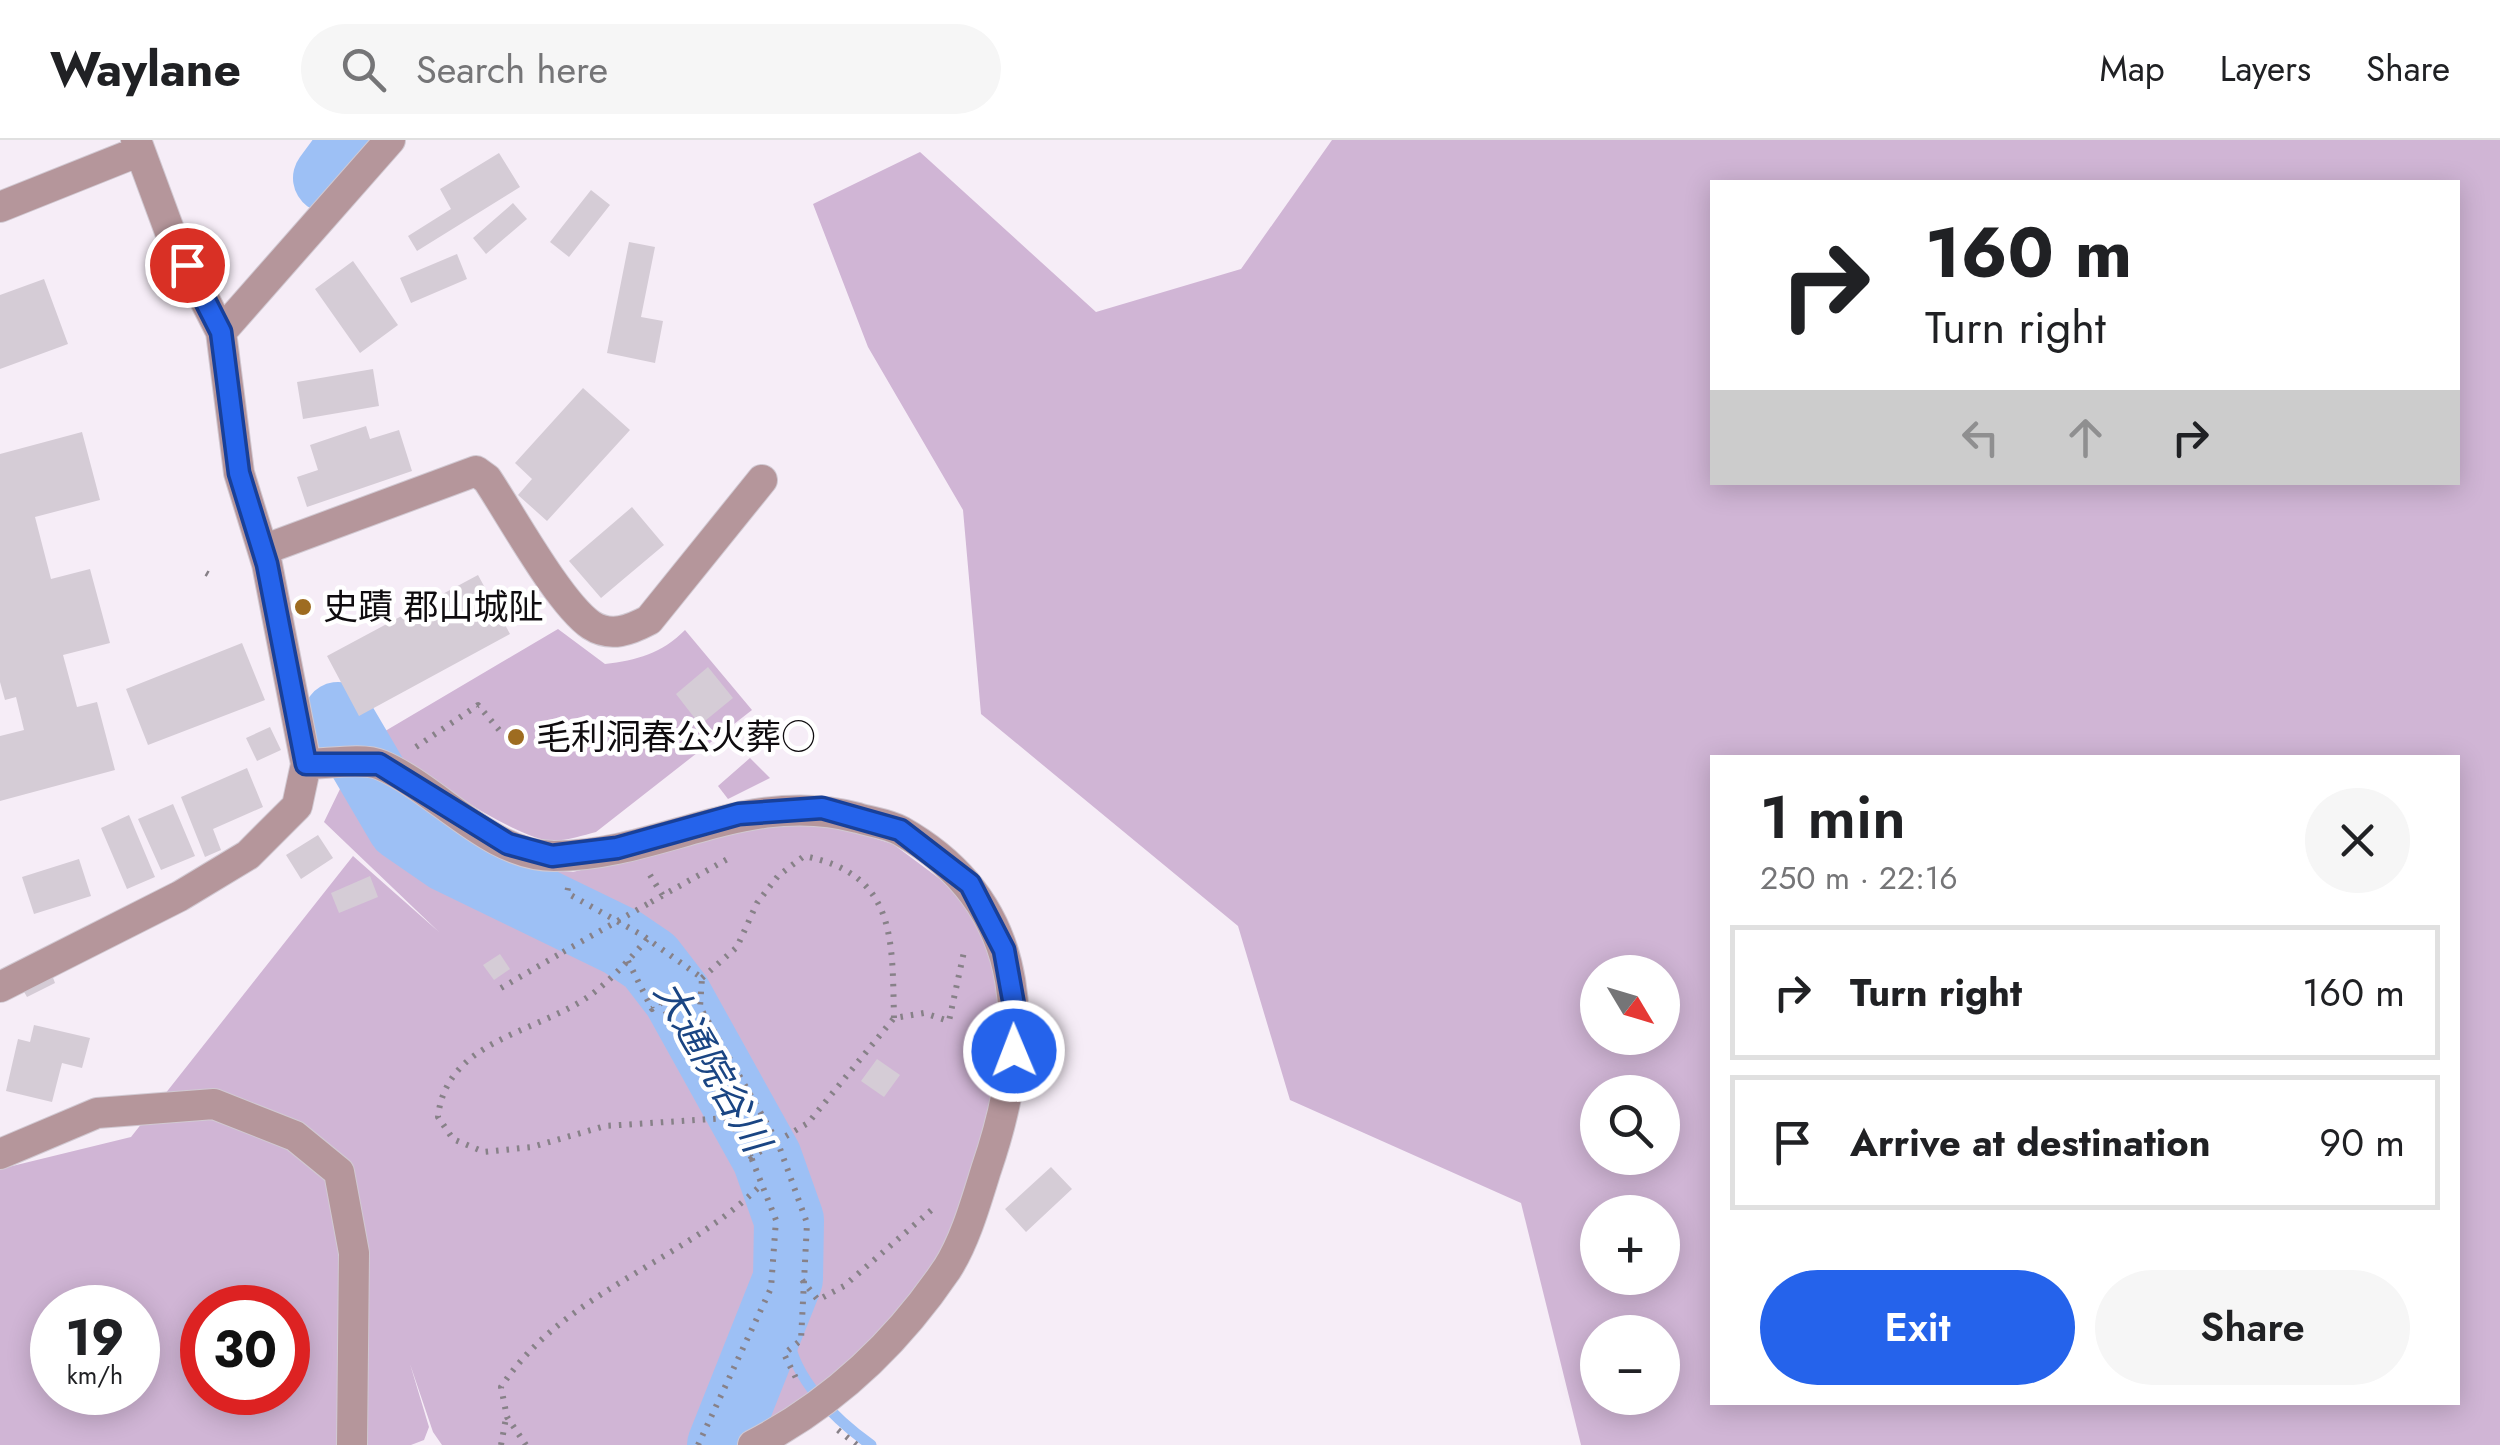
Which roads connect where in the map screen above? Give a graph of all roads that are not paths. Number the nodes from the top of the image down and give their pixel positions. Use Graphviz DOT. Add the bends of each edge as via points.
graph roads {
  1 [pos="390,140"];
  2 [pos="138,146"];
  3 [pos="0,207"];
  4 [pos="221,332"];
  5 [pos="762,480"];
  6 [pos="263,550"];
  7 [pos="316,764"];
  8 [pos="0,987"];
  9 [pos="0,1154"];
  10 [pos="352,1445"];
  11 [pos="753,1445"];
  1 -- 4 [label="street"];
  2 -- 3 [label="street"];
  2 -- 4 [label="street" via="170,232"];
  4 -- 6 [label="street" via="239,473"];
  5 -- 6 [label="street" via="649,620 630,631 592,626 476,471"];
  6 -- 7 [label="street"];
  7 -- 8 [label="street" via="297,806 248,855"];
  7 -- 11 [label="street" via="379,764 508,844 552,856 617,848 739,814 822,808 900,830 970,884 1004,950 1017,1022 1008,1109 980,1188 949,1265 907,1322 845,1388"];
  9 -- 10 [label="street" via="97,1112 214,1104 296,1136 339,1172 354,1253"];
}
